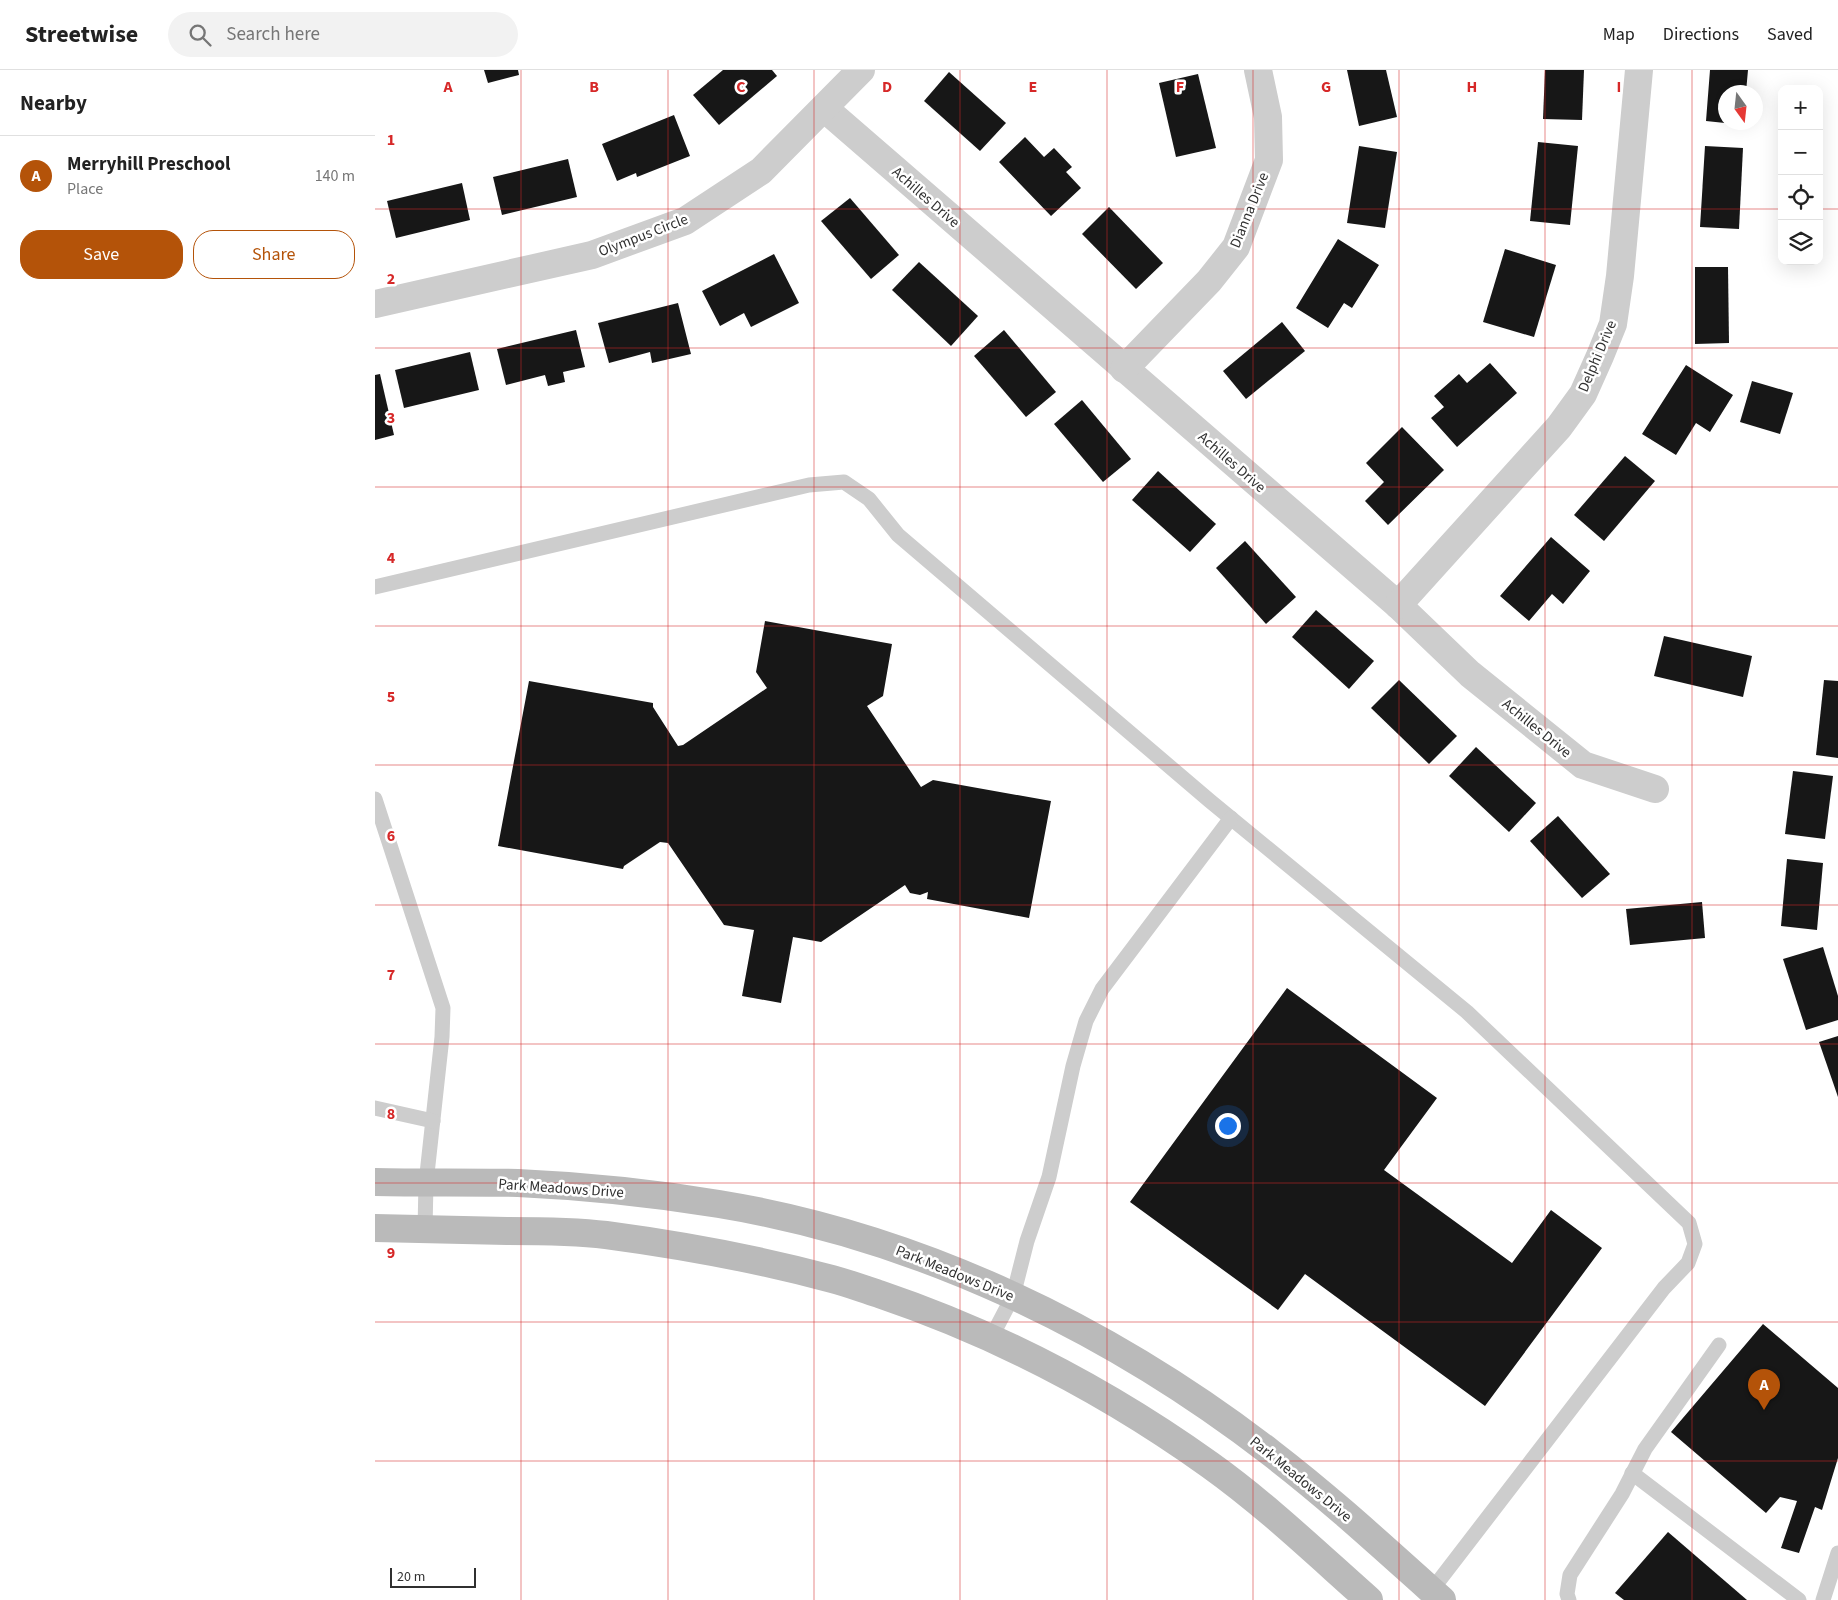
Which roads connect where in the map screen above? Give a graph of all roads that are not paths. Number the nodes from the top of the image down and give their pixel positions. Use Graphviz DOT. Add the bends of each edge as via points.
graph roads {
  1 [pos="861,70"];
  2 [pos="1258,70"];
  3 [pos="1639,70"];
  4 [pos="824,108"];
  5 [pos="375,304"];
  6 [pos="1124,369"];
  7 [pos="375,587"];
  8 [pos="1398,605"];
  9 [pos="1655,789"];
  10 [pos="375,799"];
  11 [pos="1231,818"];
  12 [pos="375,1108"];
  13 [pos="433,1121"];
  14 [pos="375,1182"];
  15 [pos="426,1183"];
  16 [pos="375,1228"];
  17 [pos="425,1229"];
  18 [pos="1013,1296"];
  19 [pos="991,1338"];
  20 [pos="1719,1345"];
  21 [pos="1633,1472"];
  22 [pos="1838,1553"];
  23 [pos="1432,1597"];
  24 [pos="1369,1600"];
  25 [pos="1569,1600"];
  26 [pos="1799,1600"];
  27 [pos="1823,1600"];
  1 -- 4 [label="street, Olympus Circle"];
  2 -- 6 [label="street, Dianna Drive" via="1268,117 1269,160 1236,247 1209,281"];
  3 -- 8 [label="street, Delphi Drive" via="1613,324 1583,394 1559,427"];
  4 -- 5 [label="street, Olympus Circle" via="761,171 685,221 592,255"];
  4 -- 6 [label="street, Achilles Drive"];
  6 -- 8 [label="street, Achilles Drive"];
  7 -- 11 [label="lane" via="809,486 845,482 869,499 898,534"];
  8 -- 9 [label="street, Achilles Drive" via="1470,674 1583,765"];
  10 -- 13 [label="lane" via="443,1008 443,1037"];
  11 -- 18 [label="lane" via="1101,989 1085,1021 1049,1177 1027,1240"];
  11 -- 23 [label="lane" via="1467,1012 1689,1223 1695,1244 1688,1264 1664,1288"];
  12 -- 13 [label="lane"];
  13 -- 15 [label="lane"];
  14 -- 15 [label="main road, Park Meadows Drive"];
  15 -- 17 [label="lane"];
  15 -- 18 [label="main road, Park Meadows Drive" via="595,1189 721,1204 869,1240 944,1266"];
  16 -- 17 [label="main road"];
  17 -- 19 [label="main road" via="603,1235 688,1247 832,1279 908,1304"];
  18 -- 19 [label="lane"];
  18 -- 23 [label="main road, Park Meadows Drive" via="1086,1332 1220,1416 1324,1495"];
  19 -- 24 [label="main road" via="1048,1365 1162,1432 1212,1466"];
  20 -- 21 [label="lane" via="1645,1449"];
  21 -- 25 [label="lane" via="1570,1575"];
  21 -- 26 [label="lane"];
  22 -- 27 [label="lane"];
}
